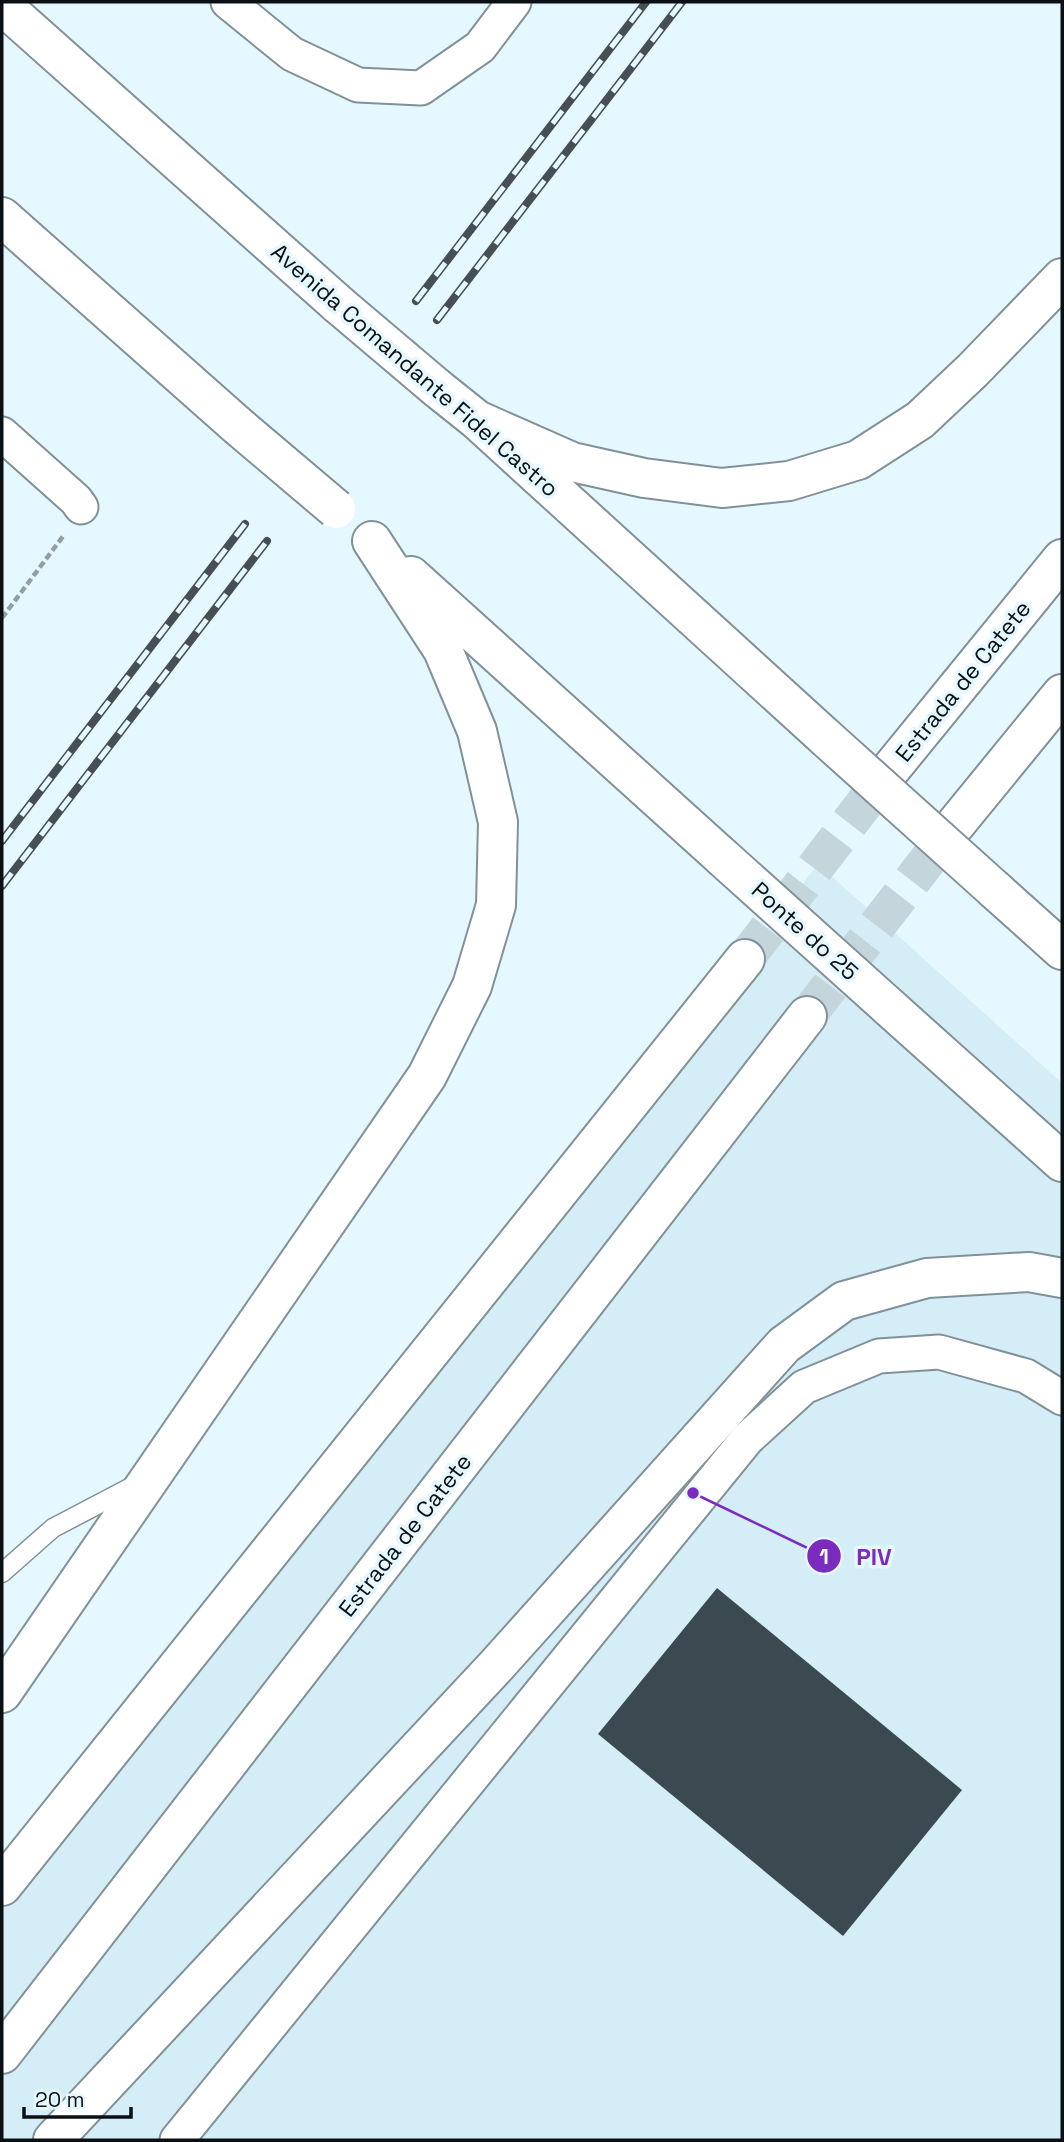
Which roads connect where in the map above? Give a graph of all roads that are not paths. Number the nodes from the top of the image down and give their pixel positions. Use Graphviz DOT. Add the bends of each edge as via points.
graph roads {
  1 [pos="228,2"];
  2 [pos="514,2"];
  3 [pos="2,5"];
  4 [pos="2,217"];
  5 [pos="1062,278"];
  6 [pos="477,420"];
  7 [pos="2,434"];
  8 [pos="81,507"];
  9 [pos="372,541"];
  10 [pos="1062,559"];
  11 [pos="1062,694"];
  12 [pos="890,770"];
  13 [pos="955,825"];
  14 [pos="1062,950"];
  15 [pos="745,959"];
  16 [pos="807,1016"];
  17 [pos="1062,1162"];
  18 [pos="1062,1278"];
  19 [pos="1062,1398"];
  20 [pos="151,1477"];
  21 [pos="2,1573"];
  22 [pos="2,1693"];
  23 [pos="2,1886"];
  24 [pos="2,2054"];
  25 [pos="53,2140"];
  26 [pos="177,2140"];
  1 -- 2 [label="street" via="292,54 358,85 421,88 480,47"];
  3 -- 6 [label="highway, Avenida Comandante Fidel Castro, bridge" via="339,305"];
  4 -- 9 [label="highway, bridge"];
  5 -- 6 [label="highway" via="920,420 858,460 789,481 722,488 644,478 572,462"];
  6 -- 14 [label="highway, Avenida Comandante Fidel Castro, bridge"];
  7 -- 8 [label="street"];
  9 -- 17 [label="highway, Ponte do 25, bridge"];
  9 -- 20 [label="highway" via="443,650 477,731 498,822 496,905 472,986 427,1076"];
  10 -- 12 [label="highway, Estrada de Catete"];
  11 -- 13 [label="highway"];
  15 -- 23 [label="highway"];
  16 -- 24 [label="highway, Estrada de Catete"];
  18 -- 25 [label="highway" via="1029,1272 927,1278 844,1301 784,1345 496,1666"];
  19 -- 26 [label="street" via="1026,1376 939,1352 880,1356 804,1387 747,1439"];
  20 -- 21 [label="lane" via="53,1528"];
  20 -- 22 [label="highway"];
}
